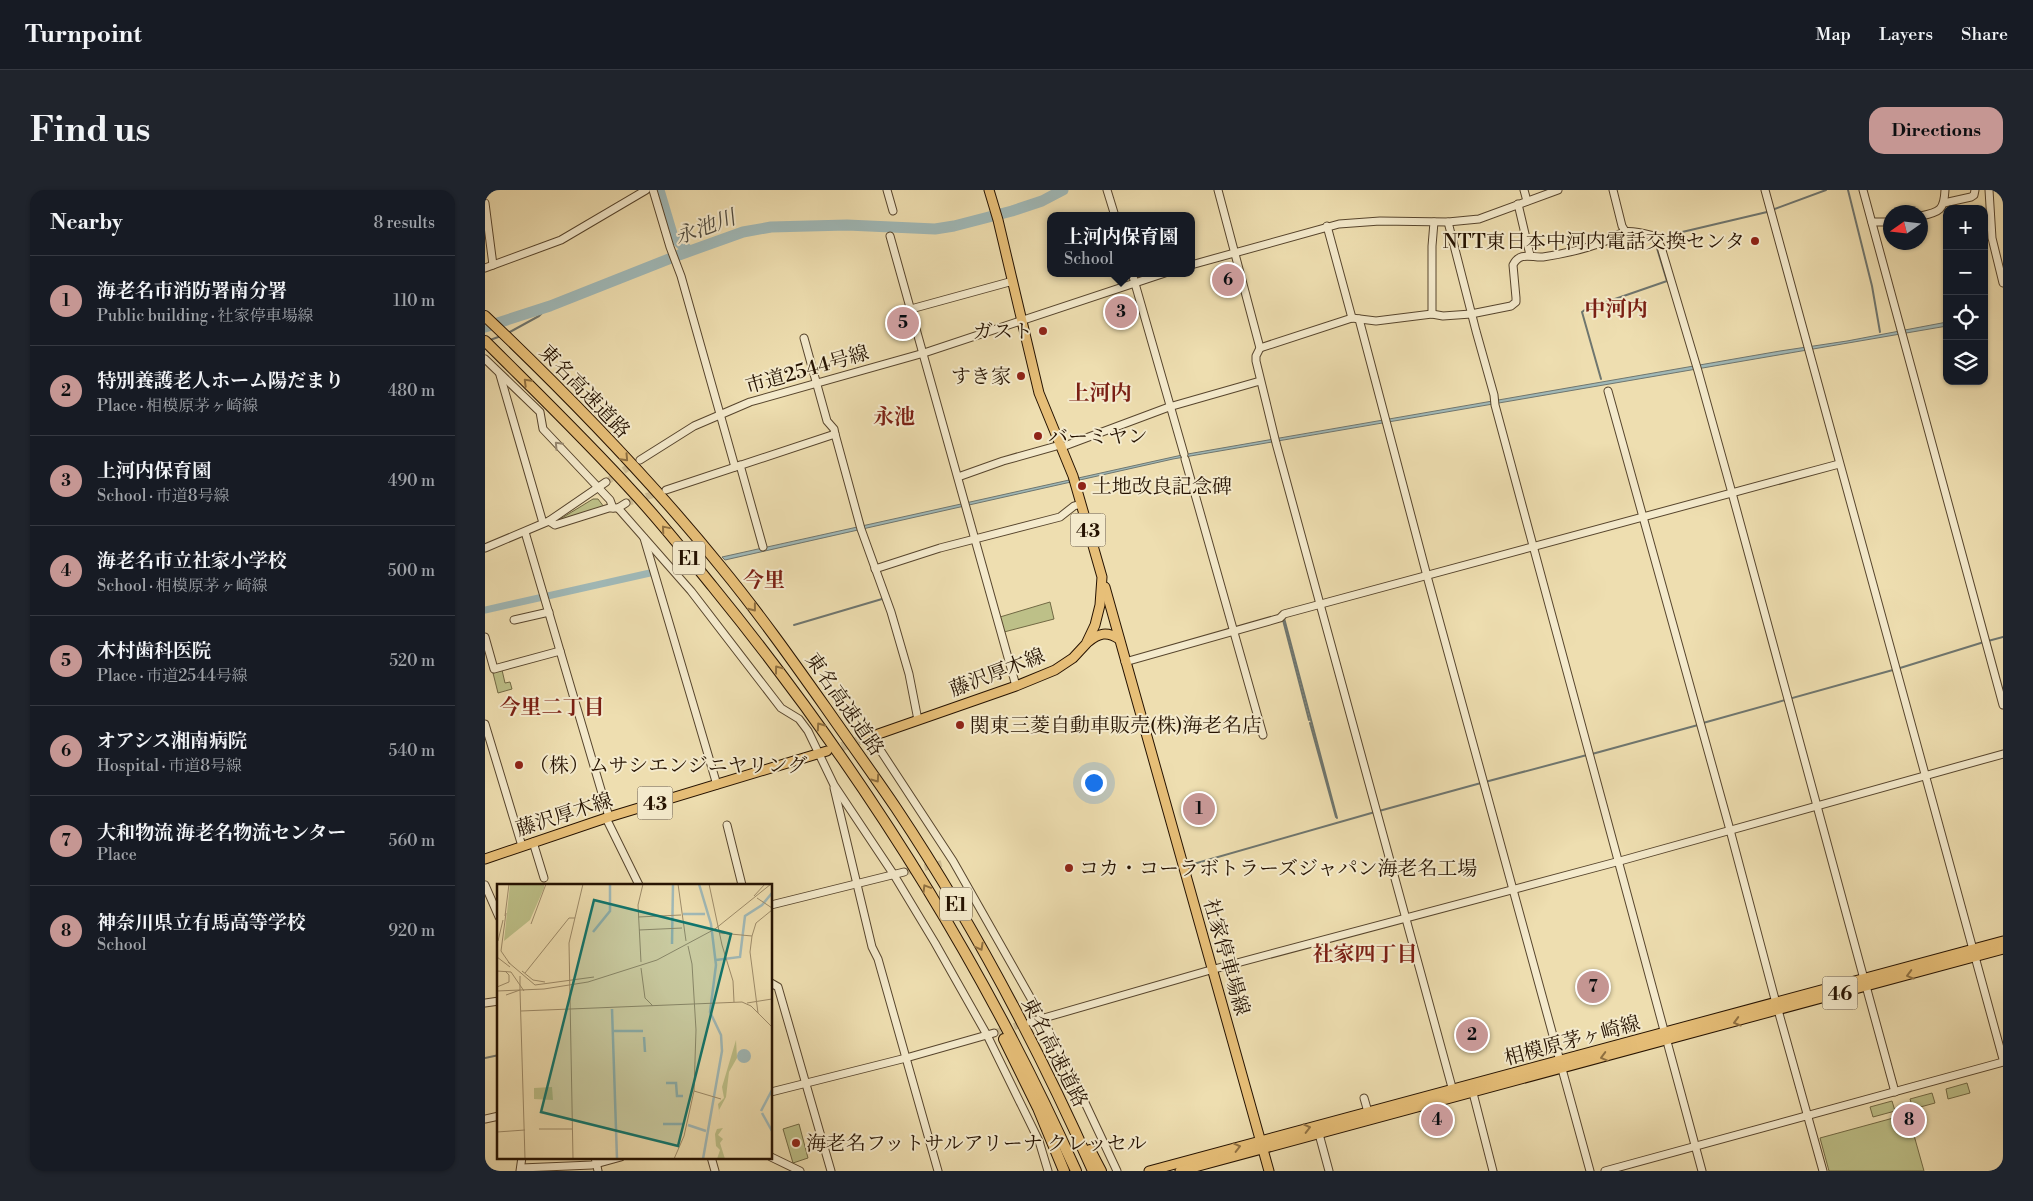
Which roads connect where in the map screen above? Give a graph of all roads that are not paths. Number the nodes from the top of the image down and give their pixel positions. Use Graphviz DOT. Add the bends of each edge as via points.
graph roads {
  1 [pos="646,190"];
  2 [pos="653,190"];
  3 [pos="887,190"];
  4 [pos="989,190"];
  5 [pos="1107,190"];
  6 [pos="1218,190"];
  7 [pos="1524,190"];
  8 [pos="1558,190"];
  9 [pos="1613,190"];
  10 [pos="1765,190"];
  11 [pos="1863,190"];
  12 [pos="1945,190"];
  13 [pos="1975,190"];
  14 [pos="1989,190"];
  15 [pos="1527,201"];
  16 [pos="485,203"];
  17 [pos="1944,203"];
  18 [pos="1517,204"];
  19 [pos="893,211"];
  20 [pos="1114,212"];
  21 [pos="1928,214"];
  22 [pos="1434,222"];
  23 [pos="1448,222"];
  24 [pos="1872,222"];
  25 [pos="1883,222"];
  26 [pos="1327,226"];
  27 [pos="1625,232"];
  28 [pos="890,236"];
  29 [pos="1234,252"];
  30 [pos="1531,254"];
  31 [pos="1195,264"];
  32 [pos="493,265"];
  33 [pos="485,268"];
  34 [pos="1133,277"];
  35 [pos="1153,277"];
  36 [pos="1013,281"];
  37 [pos="1135,283"];
  38 [pos="2003,283"];
  39 [pos="911,309"];
  40 [pos="1432,314"];
  41 [pos="1471,314"];
  42 [pos="485,316"];
  43 [pos="1355,319"];
  44 [pos="1021,320"];
  45 [pos="804,338"];
  46 [pos="485,341"];
  47 [pos="1260,348"];
  48 [pos="924,353"];
  49 [pos="485,359"];
  50 [pos="500,374"];
  51 [pos="1260,381"];
  52 [pos="817,383"];
  53 [pos="1608,390"];
  54 [pos="1169,407"];
  55 [pos="720,413"];
  56 [pos="835,434"];
  57 [pos="1061,446"];
  58 [pos="640,460"];
  59 [pos="1839,464"];
  60 [pos="737,466"];
  61 [pos="958,477"];
  62 [pos="606,482"];
  63 [pos="598,487"];
  64 [pos="666,490"];
  65 [pos="1732,493"];
  66 [pos="626,503"];
  67 [pos="1081,504"];
  68 [pos="615,508"];
  69 [pos="1643,516"];
  70 [pos="545,522"];
  71 [pos="525,532"];
  72 [pos="644,537"];
  73 [pos="975,538"];
  74 [pos="1533,546"];
  75 [pos="763,547"];
  76 [pos="485,548"];
  77 [pos="875,570"];
  78 [pos="1427,576"];
  79 [pos="1102,577"];
  80 [pos="1319,605"];
  81 [pos="549,612"];
  82 [pos="514,620"];
  83 [pos="1114,623"];
  84 [pos="1095,625"];
  85 [pos="1233,631"];
  86 [pos="485,637"];
  87 [pos="1119,639"];
  88 [pos="1086,644"];
  89 [pos="560,650"];
  90 [pos="1125,662"];
  91 [pos="1016,686"];
  92 [pos="2003,705"];
  93 [pos="918,720"];
  94 [pos="485,724"];
  95 [pos="1263,735"];
  96 [pos="867,738"];
  97 [pos="827,750"];
  98 [pos="2003,754"];
  99 [pos="1924,776"];
  100 [pos="717,785"];
  101 [pos="834,785"];
  102 [pos="1817,806"];
  103 [pos="608,817"];
  104 [pos="727,825"];
  105 [pos="1730,830"];
  106 [pos="533,842"];
  107 [pos="521,846"];
  108 [pos="485,859"];
  109 [pos="953,860"];
  110 [pos="1619,861"];
  111 [pos="944,863"];
  112 [pos="904,872"];
  113 [pos="894,875"];
  114 [pos="544,878"];
  115 [pos="639,884"];
  116 [pos="742,884"];
  117 [pos="857,884"];
  118 [pos="485,885"];
  119 [pos="1512,889"];
  120 [pos="773,905"];
  121 [pos="497,912"];
  122 [pos="1405,917"];
  123 [pos="2003,941"];
  124 [pos="2003,950"];
  125 [pos="1973,954"];
  126 [pos="969,960"];
  127 [pos="1212,970"];
  128 [pos="1864,979"];
  129 [pos="773,984"];
  130 [pos="1777,1006"];
  131 [pos="1042,1018"];
  132 [pos="1030,1022"];
  133 [pos="990,1034"];
  134 [pos="1667,1036"];
  135 [pos="906,1058"];
  136 [pos="2003,1060"];
  137 [pos="1561,1065"];
  138 [pos="1050,1077"];
  139 [pos="806,1084"];
  140 [pos="1453,1091"];
  141 [pos="773,1092"];
  142 [pos="1895,1092"];
  143 [pos="1473,1093"];
  144 [pos="1364,1098"];
  145 [pos="1368,1112"];
  146 [pos="1809,1116"];
  147 [pos="1319,1134"];
  148 [pos="1261,1144"];
  149 [pos="1695,1146"];
  150 [pos="617,1158"];
  151 [pos="711,1158"];
  152 [pos="773,1158"];
  153 [pos="596,1164"];
  154 [pos="521,1169"];
  155 [pos="715,1171"];
  156 [pos="800,1171"];
  157 [pos="831,1171"];
  158 [pos="937,1171"];
  159 [pos="1048,1171"];
  160 [pos="1064,1171"];
  161 [pos="1076,1171"];
  162 [pos="1093,1171"];
  163 [pos="1101,1171"];
  164 [pos="1117,1171"];
  165 [pos="1149,1171"];
  166 [pos="1180,1171"];
  167 [pos="1269,1171"];
  168 [pos="1329,1171"];
  169 [pos="1493,1171"];
  170 [pos="1590,1171"];
  171 [pos="1605,1171"];
  172 [pos="1702,1171"];
  173 [pos="1823,1171"];
  1 -- 32 [label="street" via="561,240"];
  2 -- 55 [label="street"];
  3 -- 19 [label="street"];
  4 -- 36 [label="main road, 藤沢厚木線 / 43"];
  5 -- 20 [label="street"];
  6 -- 29 [label="street"];
  7 -- 15 [label="street"];
  8 -- 15 [label="street"];
  9 -- 27 [label="street"];
  10 -- 59 [label="street"];
  11 -- 24 [label="street"];
  12 -- 17 [label="street"];
  13 -- 17 [label="street" via="1971,197"];
  14 -- 38 [label="street" via="1992,238"];
  15 -- 18 [label="street"];
  16 -- 32 [label="street"];
  17 -- 21 [label="street" via="1940,210"];
  18 -- 23 [label="street" via="1479,219"];
  18 -- 30 [label="street"];
  22 -- 23 [label="street"];
  22 -- 26 [label="street" via="1354,222"];
  22 -- 40 [label="street"];
  23 -- 41 [label="street"];
  24 -- 25 [label="street"];
  24 -- 92 [label="street"];
  26 -- 29 [label="street"];
  26 -- 43 [label="street"];
  27 -- 30 [label="street" via="1604,242 1566,252 1539,257"];
  27 -- 65 [label="street" via="1649,234 1658,241"];
  28 -- 39 [label="street"];
  29 -- 31 [label="street"];
  29 -- 47 [label="street"];
  30 -- 41 [label="street" via="1518,259 1513,265 1514,304"];
  32 -- 33 [label="street"];
  34 -- 37 [label="street"];
  35 -- 37 [label="street, 市道2544号線"];
  36 -- 39 [label="street"];
  36 -- 44 [label="main road, 藤沢厚木線 / 43"];
  37 -- 44 [label="street, 市道2544号線"];
  37 -- 54 [label="street"];
  39 -- 48 [label="street"];
  40 -- 41 [label="street"];
  40 -- 43 [label="street" via="1376,321"];
  41 -- 74 [label="street"];
  42 -- 138 [label="highway, 東名高速道路 / E1, one-way" via="649,484 721,567 784,648 896,808 958,908"];
  43 -- 47 [label="street"];
  43 -- 78 [label="street"];
  44 -- 48 [label="street, 市道2544号線"];
  44 -- 57 [label="main road, 藤沢厚木線 / 43" via="1039,393"];
  45 -- 52 [label="street"];
  97 -- 46 [label="highway, 東名高速道路 / E1, one-way" via="807,708 659,523"];
  47 -- 51 [label="street" via="1256,356"];
  48 -- 52 [label="street, 市道2544号線"];
  48 -- 61 [label="street"];
  49 -- 50 [label="street"];
  63 -- 50 [label="street, one-way" via="543,428 540,412"];
  50 -- 70 [label="street"];
  51 -- 54 [label="street"];
  51 -- 80 [label="street"];
  52 -- 55 [label="street, 市道2544号線"];
  52 -- 56 [label="street" via="827,421"];
  53 -- 69 [label="street"];
  54 -- 57 [label="street"];
  54 -- 85 [label="street"];
  55 -- 58 [label="street, 市道2544号線"];
  55 -- 60 [label="street"];
  56 -- 60 [label="street"];
  56 -- 77 [label="street" via="860,528"];
  57 -- 61 [label="street"];
  57 -- 67 [label="main road, 藤沢厚木線 / 43"];
  59 -- 65 [label="street"];
  59 -- 99 [label="street"];
  60 -- 64 [label="street"];
  60 -- 75 [label="street"];
  61 -- 73 [label="street"];
  62 -- 63 [label="street"];
  63 -- 68 [label="street"];
  63 -- 70 [label="street"];
  65 -- 69 [label="street"];
  65 -- 102 [label="street"];
  66 -- 68 [label="street"];
  67 -- 73 [label="street" via="1060,517"];
  67 -- 79 [label="main road, 藤沢厚木線 / 43"];
  68 -- 70 [label="street" via="555,525"];
  68 -- 72 [label="street"];
  69 -- 74 [label="street"];
  69 -- 105 [label="street"];
  70 -- 71 [label="street"];
  71 -- 76 [label="street"];
  71 -- 81 [label="street"];
  72 -- 97 [label="street" via="781,708 802,723 813,740"];
  72 -- 100 [label="street"];
  73 -- 77 [label="street"];
  73 -- 91 [label="street"];
  74 -- 78 [label="street"];
  74 -- 110 [label="street"];
  77 -- 93 [label="street" via="909,674"];
  78 -- 80 [label="street"];
  78 -- 119 [label="street"];
  79 -- 83 [label="main road, 社家停車場線"];
  79 -- 84 [label="main road, 藤沢厚木線 / 43"];
  80 -- 85 [label="street"];
  80 -- 122 [label="street"];
  81 -- 82 [label="street"];
  81 -- 89 [label="street"];
  83 -- 84 [label="main road" via="1105,618"];
  83 -- 87 [label="main road, 社家停車場線"];
  84 -- 88 [label="main road, 藤沢厚木線 / 43"];
  85 -- 90 [label="street"];
  85 -- 95 [label="street"];
  86 -- 89 [label="street" via="494,669"];
  87 -- 88 [label="main road" via="1102,633"];
  87 -- 90 [label="main road, 社家停車場線"];
  88 -- 91 [label="main road, 藤沢厚木線 / 43" via="1062,666"];
  89 -- 103 [label="street"];
  90 -- 127 [label="main road, 社家停車場線"];
  91 -- 93 [label="main road, 藤沢厚木線 / 43"];
  93 -- 96 [label="main road, 藤沢厚木線 / 43"];
  94 -- 107 [label="street"];
  96 -- 109 [label="street"];
  97 -- 100 [label="main road, 藤沢厚木線 / 43"];
  97 -- 101 [label="street"];
  126 -- 97 [label="highway, 東名高速道路 / E1, one-way" via="910,861"];
  98 -- 99 [label="street"];
  99 -- 102 [label="street"];
  99 -- 125 [label="street"];
  100 -- 103 [label="main road, 藤沢厚木線 / 43"];
  101 -- 113 [label="street"];
  101 -- 117 [label="street"];
  102 -- 105 [label="street"];
  102 -- 128 [label="street"];
  103 -- 106 [label="main road, 藤沢厚木線 / 43"];
  103 -- 115 [label="street"];
  104 -- 116 [label="street"];
  105 -- 110 [label="street"];
  105 -- 130 [label="street"];
  106 -- 107 [label="main road, 藤沢厚木線 / 43"];
  106 -- 114 [label="street"];
  107 -- 108 [label="main road, 藤沢厚木線 / 43"];
  109 -- 111 [label="street"];
  109 -- 131 [label="street"];
  110 -- 119 [label="street"];
  110 -- 134 [label="street"];
  112 -- 113 [label="street"];
  113 -- 117 [label="street"];
  113 -- 133 [label="street"];
  117 -- 120 [label="street"];
  117 -- 135 [label="street"];
  118 -- 121 [label="street"];
  119 -- 122 [label="street"];
  119 -- 137 [label="street"];
  122 -- 127 [label="street"];
  122 -- 140 [label="street"];
  123 -- 125 [label="main road, 相模原茅ヶ崎線 / 46"];
  124 -- 125 [label="main road, 相模原茅ヶ崎線 / 46"];
  125 -- 128 [label="main road, 相模原茅ヶ崎線 / 46"];
  125 -- 136 [label="street"];
  126 -- 160 [label="highway"];
  126 -- 161 [label="highway, 東名高速道路 / E1" via="1035,1084"];
  127 -- 131 [label="street"];
  127 -- 148 [label="main road, 社家停車場線"];
  128 -- 130 [label="main road, 相模原茅ヶ崎線 / 46"];
  128 -- 142 [label="street"];
  129 -- 139 [label="street" via="778,987"];
  130 -- 134 [label="main road, 相模原茅ヶ崎線 / 46"];
  130 -- 146 [label="street"];
  131 -- 132 [label="street"];
  131 -- 164 [label="street"];
  133 -- 135 [label="street"];
  133 -- 159 [label="street" via="1039,1141"];
  134 -- 137 [label="main road, 相模原茅ヶ崎線 / 46"];
  134 -- 149 [label="street"];
  135 -- 139 [label="street"];
  135 -- 158 [label="street"];
  136 -- 142 [label="street"];
  137 -- 140 [label="main road, 相模原茅ヶ崎線 / 46"];
  137 -- 143 [label="main road, 相模原茅ヶ崎線 / 46"];
  137 -- 170 [label="street"];
  138 -- 162 [label="highway, 東名高速道路 / E1"];
  138 -- 163 [label="highway"];
  139 -- 141 [label="street"];
  139 -- 157 [label="street"];
  140 -- 145 [label="main road, 相模原茅ヶ崎線 / 46"];
  142 -- 146 [label="street"];
  143 -- 147 [label="main road, 相模原茅ヶ崎線 / 46"];
  143 -- 169 [label="street"];
  144 -- 145 [label="street"];
  148 -- 145 [label="main road, 相模原茅ヶ崎線 / 46, one-way"];
  146 -- 149 [label="street"];
  146 -- 173 [label="street"];
  147 -- 148 [label="main road, 相模原茅ヶ崎線 / 46"];
  147 -- 168 [label="street"];
  165 -- 148 [label="main road, 相模原茅ヶ崎線 / 46, one-way"];
  148 -- 166 [label="main road, 相模原茅ヶ崎線 / 46"];
  148 -- 167 [label="main road, 社家停車場線"];
  149 -- 171 [label="street"];
  149 -- 172 [label="street"];
  150 -- 153 [label="street"];
  151 -- 155 [label="street"];
  152 -- 156 [label="street"];
  153 -- 154 [label="street"];
}
